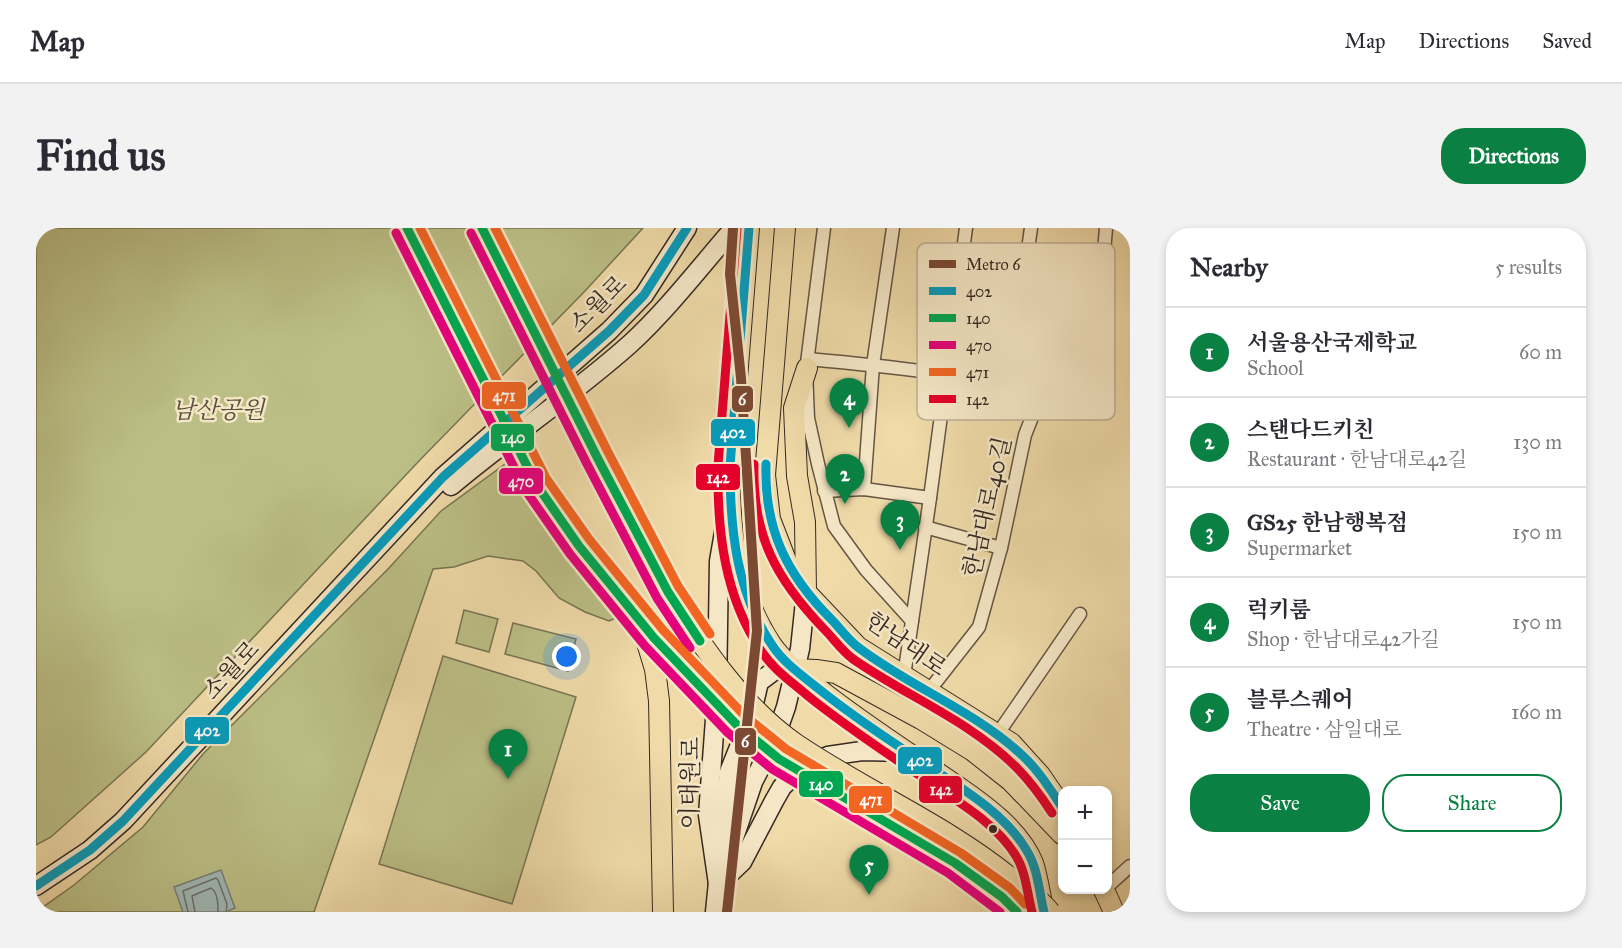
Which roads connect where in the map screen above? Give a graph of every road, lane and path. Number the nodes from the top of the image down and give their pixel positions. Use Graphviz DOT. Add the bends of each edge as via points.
graph roads {
  1 [pos="687,228"];
  2 [pos="734,228"];
  3 [pos="748,228"];
  4 [pos="785,228"];
  5 [pos="824,228"];
  6 [pos="890,228"];
  7 [pos="966,228"];
  8 [pos="1031,228"];
  9 [pos="1106,228"];
  10 [pos="964,243"];
  11 [pos="1029,243"];
  12 [pos="1105,243"];
  13 [pos="807,363"];
  14 [pos="873,365"];
  15 [pos="917,372"];
  16 [pos="941,420"];
  17 [pos="1031,420"];
  18 [pos="598,459"];
  19 [pos="536,484"];
  20 [pos="864,489"];
  21 [pos="824,491"];
  22 [pos="930,498"];
  23 [pos="729,505"];
  24 [pos="925,527"];
  25 [pos="1001,549"];
  26 [pos="374,551"];
  27 [pos="806,592"];
  28 [pos="1080,614"];
  29 [pos="912,621"];
  30 [pos="641,622"];
  31 [pos="794,669"];
  32 [pos="904,676"];
  33 [pos="928,692"];
  34 [pos="997,735"];
  35 [pos="908,752"];
  36 [pos="729,772"];
  37 [pos="753,782"];
  38 [pos="1058,801"];
  39 [pos="1058,830"];
  40 [pos="1130,866"];
  41 [pos="1112,882"];
  42 [pos="718,884"];
  43 [pos="36,886"];
  44 [pos="1106,894"];
  45 [pos="663,912"];
  46 [pos="716,912"];
  47 [pos="1017,912"];
  48 [pos="1044,912"];
  49 [pos="1050,912"];
  50 [pos="1114,912"];
  1 -- 26 [label="main road, 소월로" via="637,303 443,477"];
  2 -- 26 [label="main road, 소월로" via="622,350 464,474"];
  3 -- 23 [label="main road"];
  4 -- 27 [label="main road, 한남대로" via="765,476 770,519 787,563"];
  5 -- 13 [label="street"];
  6 -- 14 [label="street"];
  7 -- 10 [label="street"];
  8 -- 11 [label="street"];
  9 -- 12 [label="street, 한남대로40길"];
  13 -- 14 [label="street"];
  13 -- 21 [label="street" via="808,418"];
  13 -- 27 [label="main road" via="794,408 797,476 805,522"];
  14 -- 15 [label="street"];
  14 -- 20 [label="street"];
  16 -- 22 [label="street"];
  17 -- 25 [label="street, 한남대로40길"];
  18 -- 49 [label="main road, bridge" via="668,592 696,636 781,733 970,847"];
  19 -- 30 [label="main road" via="579,546"];
  20 -- 21 [label="street"];
  20 -- 22 [label="street"];
  21 -- 29 [label="street" via="834,526 866,570"];
  22 -- 24 [label="street"];
  23 -- 31 [label="main road" via="740,578 753,611 772,645"];
  23 -- 42 [label="main road, 이태원로" via="719,561 717,692 708,814"];
  24 -- 25 [label="street"];
  24 -- 29 [label="street"];
  25 -- 33 [label="street, 한남대로40길" via="979,627"];
  26 -- 43 [label="main road, 소월로" via="123,821 90,850"];
  27 -- 31 [label="main road, 이태원로"];
  27 -- 32 [label="main road, 한남대로" via="858,647"];
  28 -- 34 [label="street"];
  29 -- 32 [label="street"];
  30 -- 45 [label="main road" via="655,669 659,701"];
  30 -- 47 [label="main road, bridge" via="736,724 779,759 955,863"];
  31 -- 35 [label="main road"];
  31 -- 36 [label="main road, 이태원로" via="775,670 759,682 750,720"];
  31 -- 37 [label="main road, 이태원로" via="774,741"];
  31 -- 39 [label="main road" via="836,673 921,719 973,751 1011,781"];
  32 -- 33 [label="main road, 한남대로"];
  33 -- 34 [label="main road, 한남대로"];
  34 -- 38 [label="main road, 한남대로" via="1011,743"];
  35 -- 42 [label="main road" via="862,751 828,756 803,766 782,787 742,862"];
  35 -- 48 [label="main road" via="991,810 1020,841 1032,863"];
  36 -- 37 [label="main road, 이태원로" via="741,769 748,772"];
  36 -- 42 [label="main road, 이태원로"];
  37 -- 42 [label="main road, 이태원로"];
  40 -- 41 [label="street"];
  42 -- 46 [label="main road, 이태원로"];
  44 -- 50 [label="main road"];
}
